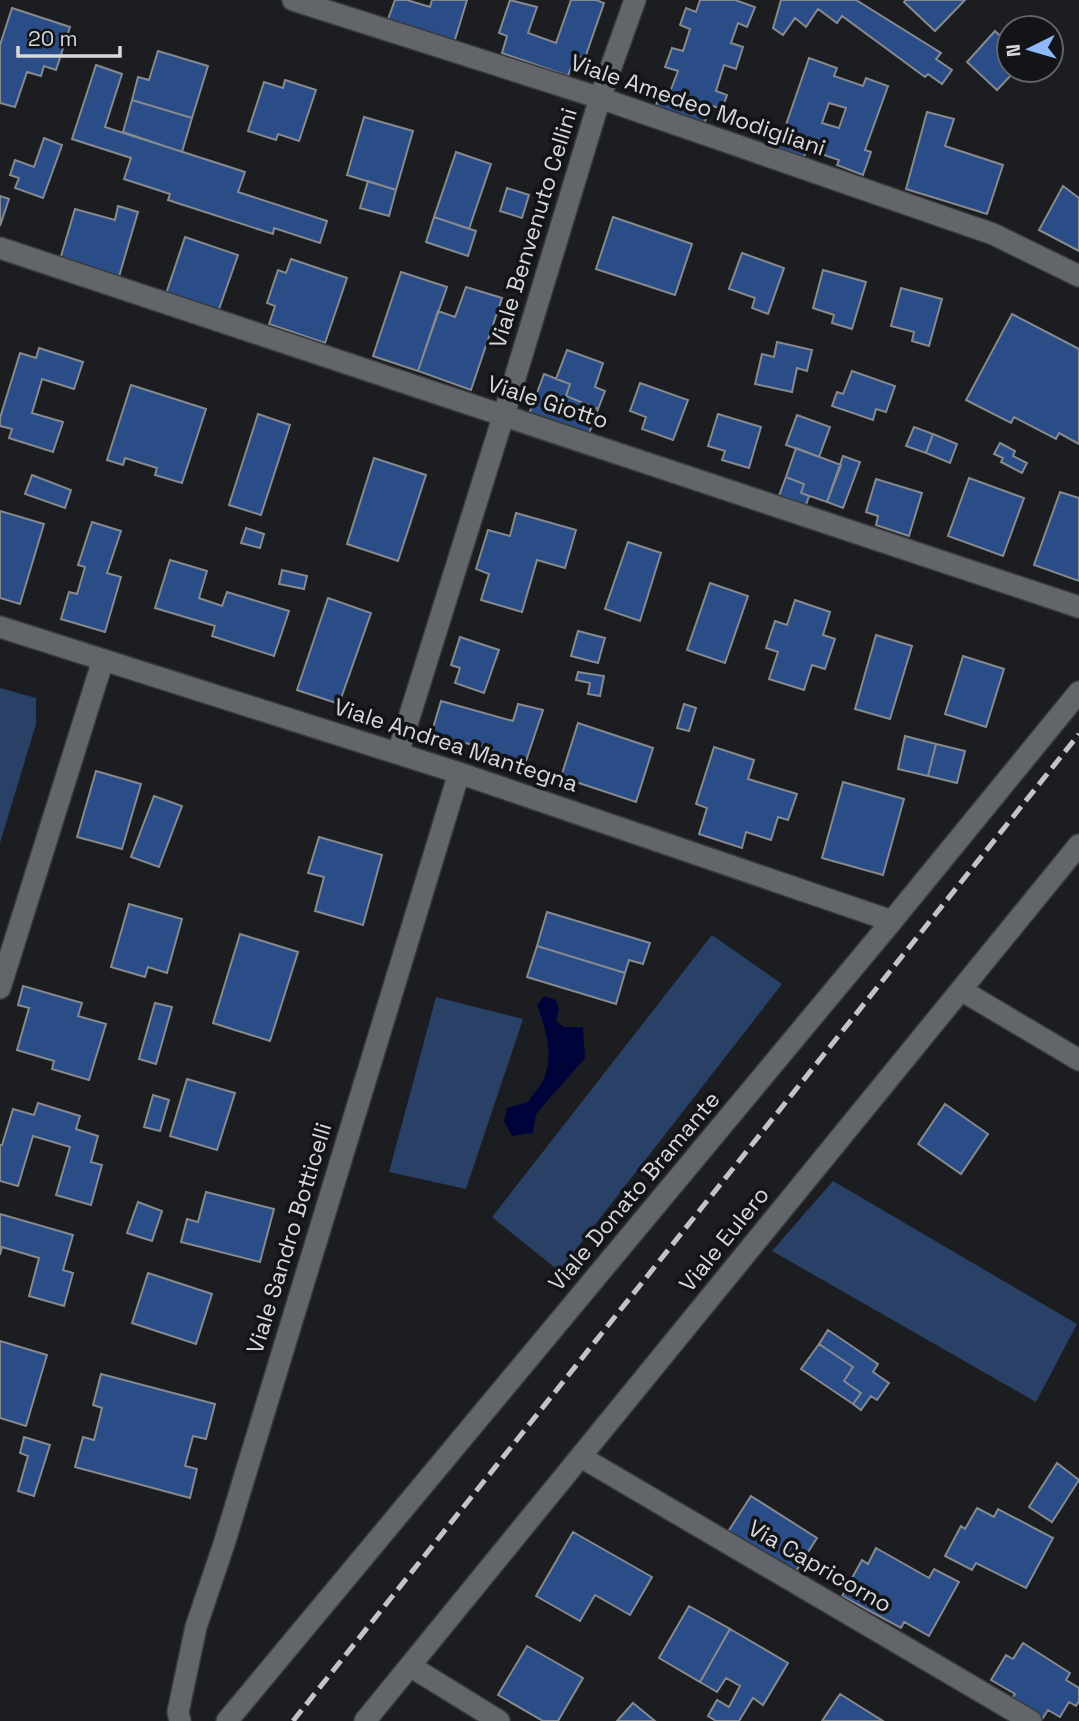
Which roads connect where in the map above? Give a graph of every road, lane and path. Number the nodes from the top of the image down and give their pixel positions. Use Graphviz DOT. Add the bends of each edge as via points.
graph roads {
  1 [pos="293,0"];
  2 [pos="635,0"];
  3 [pos="600,98"];
  4 [pos="0,248"];
  5 [pos="1079,276"];
  6 [pos="504,414"];
  7 [pos="1079,607"];
  8 [pos="0,627"];
  9 [pos="103,660"];
  10 [pos="1079,692"];
  11 [pos="398,753"];
  12 [pos="459,773"];
  13 [pos="1079,845"];
  14 [pos="892,921"];
  15 [pos="0,988"];
  16 [pos="961,990"];
  17 [pos="1079,1060"];
  18 [pos="581,1457"];
  19 [pos="410,1666"];
  20 [pos="180,1721"];
  21 [pos="227,1721"];
  22 [pos="365,1721"];
  23 [pos="499,1721"];
  24 [pos="1031,1721"];
  1 -- 3 [label="street, Viale Amedeo Modigliani"];
  2 -- 3 [label="street, Viale Benvenuto Cellini"];
  3 -- 5 [label="street, Viale Amedeo Modigliani" via="993,234"];
  3 -- 6 [label="street, Viale Benvenuto Cellini"];
  4 -- 6 [label="street, Viale Giotto"];
  6 -- 7 [label="street, Viale Giotto"];
  6 -- 11 [label="street, Viale Benvenuto Cellini"];
  8 -- 9 [label="street, Viale Andrea Mantegna"];
  9 -- 11 [label="street, Viale Andrea Mantegna"];
  9 -- 15 [label="street"];
  10 -- 14 [label="street, Viale Donato Bramante"];
  11 -- 12 [label="street, Viale Andrea Mantegna"];
  12 -- 14 [label="street, Viale Andrea Mantegna"];
  12 -- 20 [label="street, Viale Sandro Botticelli" via="196,1627"];
  13 -- 16 [label="street, Viale Eulero"];
  14 -- 21 [label="street, Viale Donato Bramante"];
  16 -- 17 [label="street"];
  16 -- 18 [label="street, Viale Eulero"];
  18 -- 19 [label="street, Viale Eulero"];
  18 -- 24 [label="street, Via Capricorno"];
  19 -- 22 [label="street, Viale Eulero"];
  19 -- 23 [label="street"];
}
